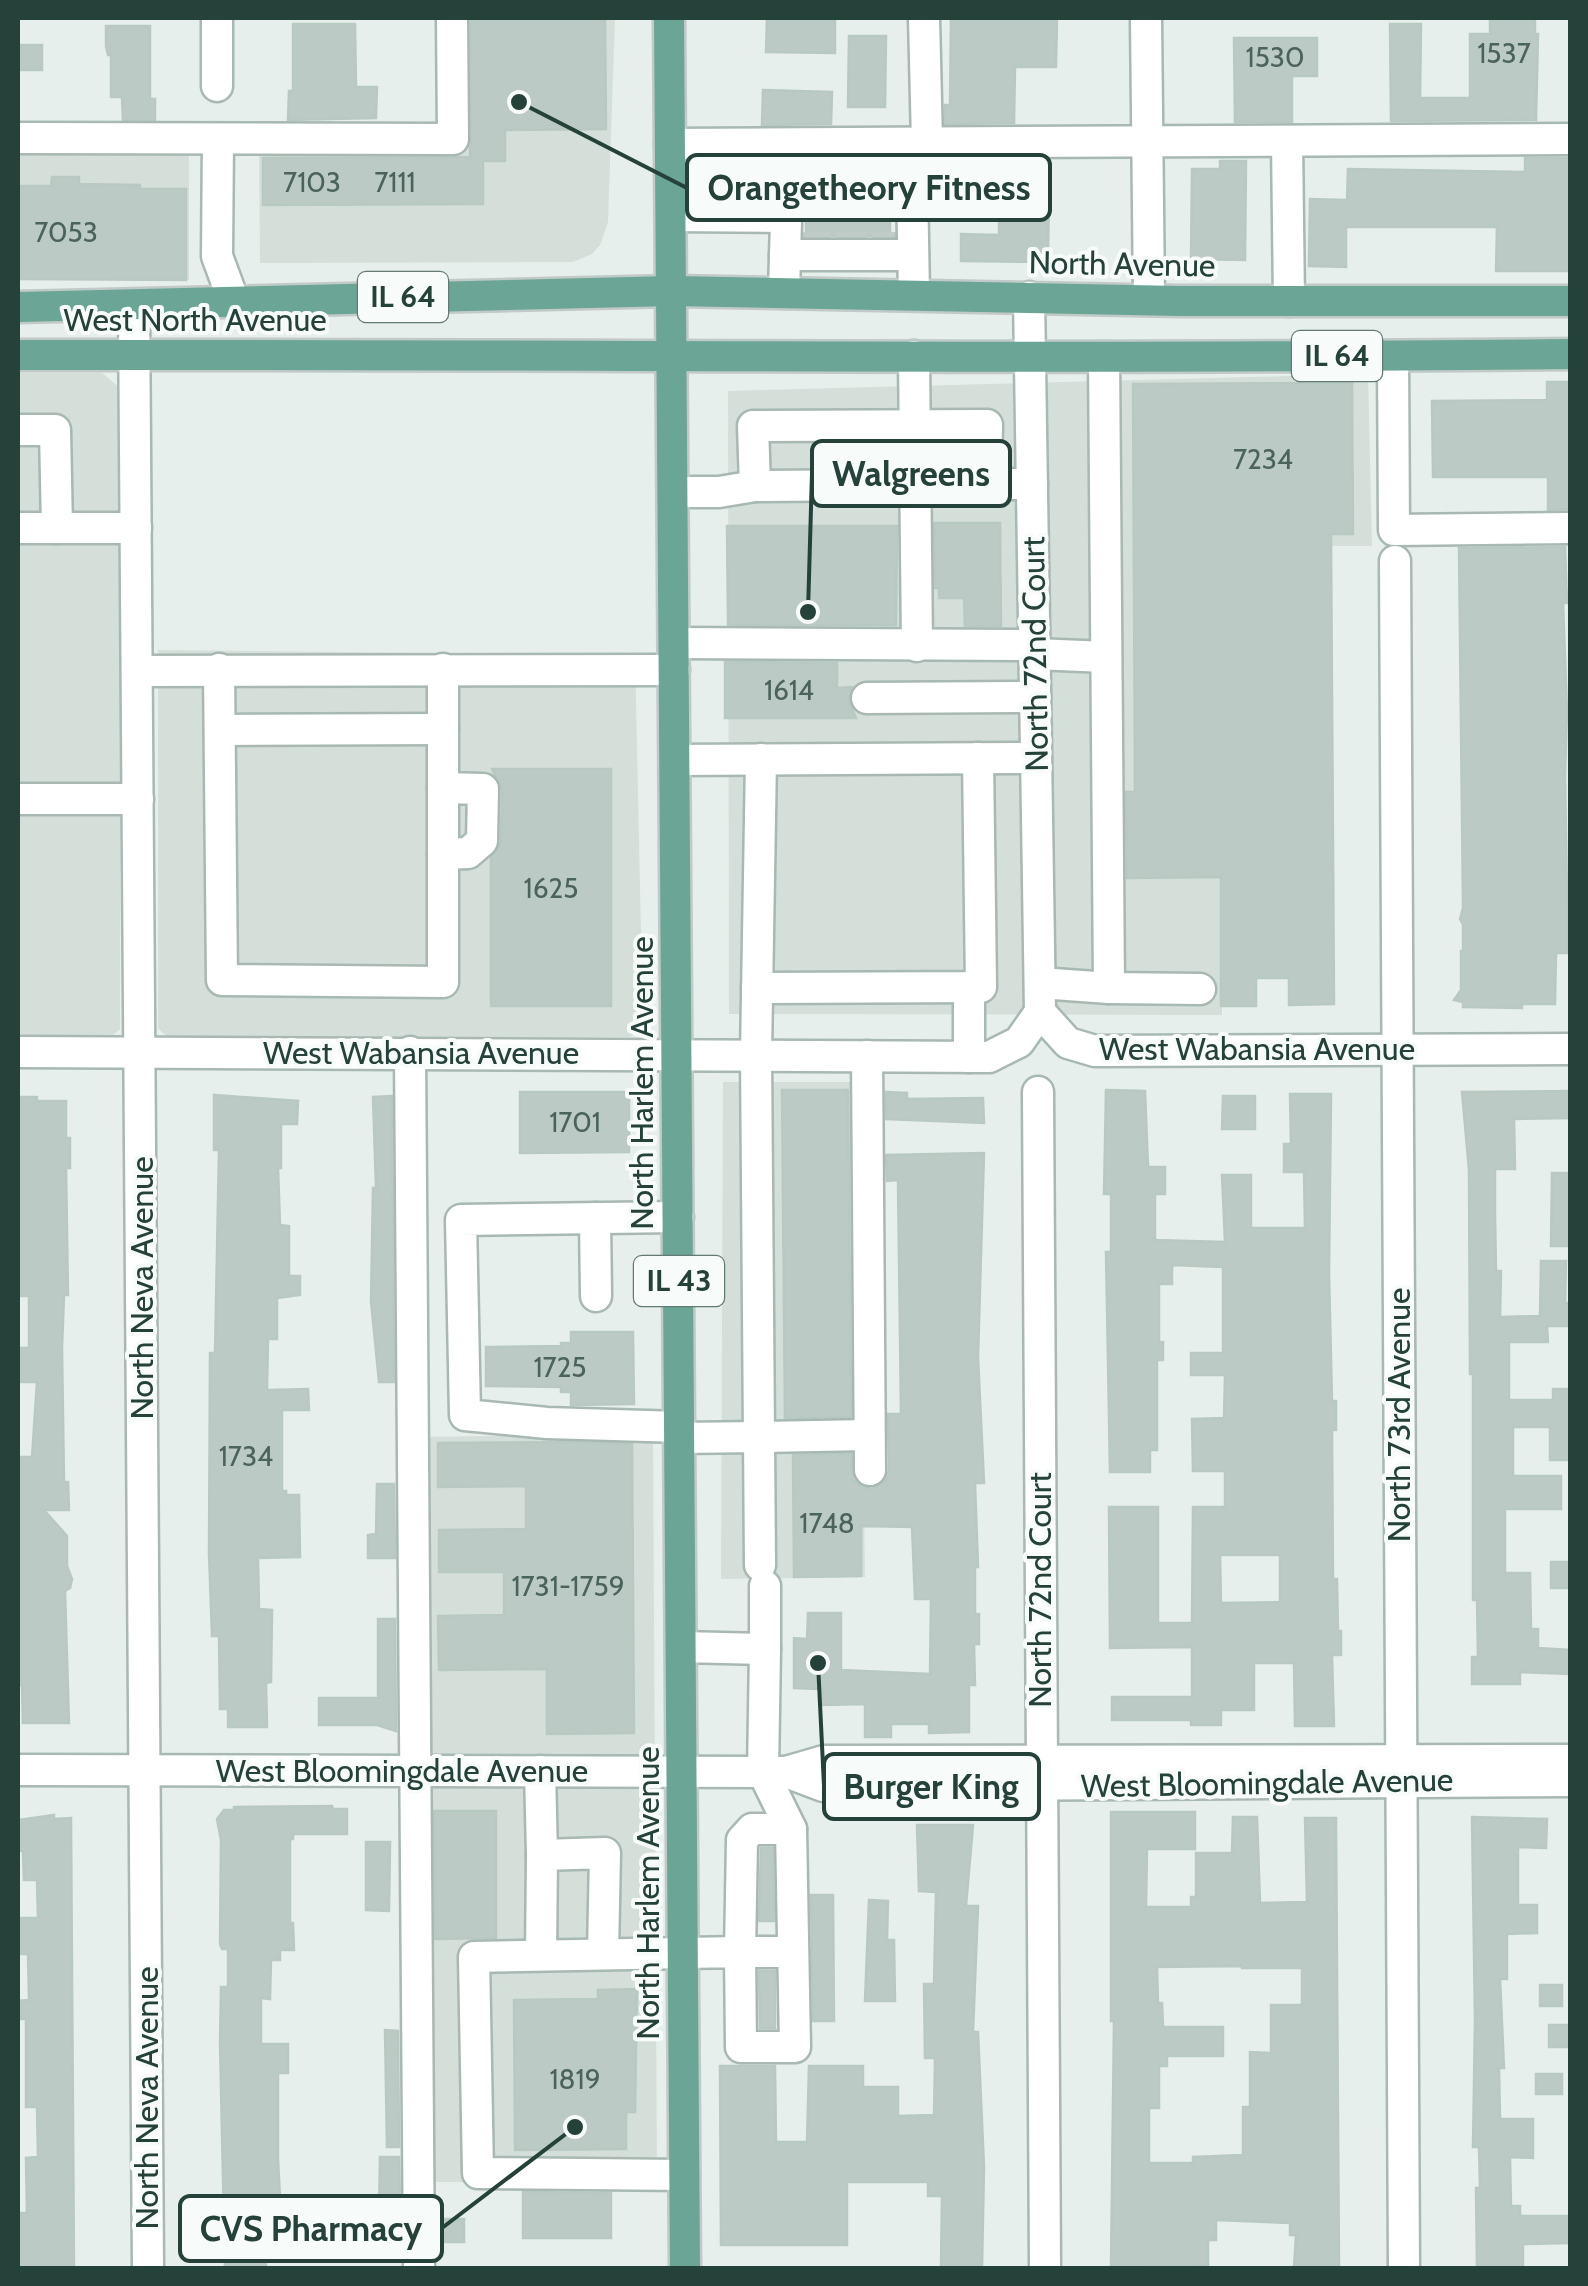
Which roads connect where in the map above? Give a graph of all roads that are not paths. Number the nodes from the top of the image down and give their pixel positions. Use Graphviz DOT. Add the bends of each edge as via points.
graph roads {
  1 [pos="216,18"];
  2 [pos="452,18"];
  3 [pos="669,18"];
  4 [pos="924,18"];
  5 [pos="1146,18"];
  6 [pos="217,86"];
  7 [pos="18,138"];
  8 [pos="218,139"];
  9 [pos="1570,139"];
  10 [pos="1287,141"];
  11 [pos="926,142"];
  12 [pos="1147,142"];
  13 [pos="670,144"];
  14 [pos="732,144"];
  15 [pos="785,209"];
  16 [pos="671,216"];
  17 [pos="857,251"];
  18 [pos="785,255"];
  19 [pos="217,256"];
  20 [pos="672,291"];
  21 [pos="784,293"];
  22 [pos="914,295"];
  23 [pos="1029,297"];
  24 [pos="1149,300"];
  25 [pos="1290,301"];
  26 [pos="1570,301"];
  27 [pos="234,302"];
  28 [pos="199,304"];
  29 [pos="134,307"];
  30 [pos="18,308"];
  31 [pos="672,354"];
  32 [pos="1570,354"];
  33 [pos="134,355"];
  34 [pos="914,356"];
  35 [pos="1393,356"];
  36 [pos="1030,357"];
  37 [pos="1104,357"];
  38 [pos="20,359"];
  39 [pos="913,426"];
  40 [pos="18,430"];
  41 [pos="915,484"];
  42 [pos="986,484"];
  43 [pos="1032,484"];
  44 [pos="755,486"];
  45 [pos="673,492"];
  46 [pos="18,528"];
  47 [pos="57,528"];
  48 [pos="136,528"];
  49 [pos="1570,528"];
  50 [pos="1395,561"];
  51 [pos="917,646"];
  52 [pos="1035,649"];
  53 [pos="674,656"];
  54 [pos="1106,657"];
  55 [pos="219,669"];
  56 [pos="443,669"];
  57 [pos="138,671"];
  58 [pos="1036,697"];
  59 [pos="868,698"];
  60 [pos="442,729"];
  61 [pos="220,730"];
  62 [pos="978,758"];
  63 [pos="1036,758"];
  64 [pos="761,759"];
  65 [pos="675,760"];
  66 [pos="18,799"];
  67 [pos="138,799"];
  68 [pos="968,987"];
  69 [pos="757,988"];
  70 [pos="1108,988"];
  71 [pos="1200,988"];
  72 [pos="1040,997"];
  73 [pos="1570,1049"];
  74 [pos="1397,1050"];
  75 [pos="18,1052"];
  76 [pos="140,1052"];
  77 [pos="410,1052"];
  78 [pos="677,1054"];
  79 [pos="756,1054"];
  80 [pos="867,1056"];
  81 [pos="969,1056"];
  82 [pos="1038,1092"];
  83 [pos="678,1217"];
  84 [pos="595,1218"];
  85 [pos="596,1296"];
  86 [pos="680,1432"];
  87 [pos="869,1435"];
  88 [pos="759,1437"];
  89 [pos="870,1470"];
  90 [pos="681,1647"];
  91 [pos="766,1648"];
  92 [pos="1570,1760"];
  93 [pos="18,1770"];
  94 [pos="144,1770"];
  95 [pos="415,1771"];
  96 [pos="540,1771"];
  97 [pos="682,1771"];
  98 [pos="1401,1771"];
  99 [pos="774,1772"];
  100 [pos="1041,1774"];
  101 [pos="1570,1781"];
  102 [pos="791,1829"];
  103 [pos="542,1854"];
  104 [pos="683,1951"];
  105 [pos="740,1952"];
  106 [pos="793,1952"];
  107 [pos="603,1953"];
  108 [pos="541,1955"];
  109 [pos="684,2174"];
  110 [pos="148,2268"];
  111 [pos="419,2268"];
  112 [pos="685,2268"];
  113 [pos="1045,2268"];
  114 [pos="1404,2268"];
  1 -- 6 [label="street"];
  2 -- 8 [label="street" via="454,138"];
  3 -- 13 [label="main road, North Harlem Avenue / IL 43"];
  4 -- 11 [label="street"];
  5 -- 12 [label="street"];
  7 -- 8 [label="street"];
  8 -- 19 [label="street"];
  9 -- 10 [label="street"];
  10 -- 12 [label="street"];
  10 -- 25 [label="street"];
  11 -- 12 [label="street"];
  11 -- 14 [label="street"];
  12 -- 24 [label="street"];
  13 -- 14 [label="street"];
  13 -- 16 [label="main road, North Harlem Avenue / IL 43"];
  14 -- 15 [label="street" via="738,165"];
  15 -- 16 [label="street"];
  15 -- 17 [label="street" via="787,188 794,184 912,184"];
  15 -- 18 [label="street"];
  16 -- 20 [label="main road, North Harlem Avenue / IL 43"];
  17 -- 18 [label="street"];
  17 -- 22 [label="street"];
  18 -- 21 [label="street"];
  19 -- 27 [label="street"];
  19 -- 28 [label="street"];
  20 -- 21 [label="main road, North Avenue / IL 64"];
  20 -- 27 [label="main road, West North Avenue / IL 64"];
  20 -- 31 [label="main road, North Harlem Avenue / IL 43"];
  21 -- 22 [label="main road, North Avenue / IL 64"];
  22 -- 23 [label="main road, North Avenue / IL 64"];
  23 -- 24 [label="main road, North Avenue / IL 64"];
  23 -- 36 [label="street, North 72nd Court"];
  24 -- 25 [label="main road, North Avenue / IL 64"];
  25 -- 26 [label="main road, North Avenue / IL 64"];
  27 -- 28 [label="main road, West North Avenue / IL 64"];
  28 -- 29 [label="main road, West North Avenue / IL 64"];
  29 -- 30 [label="main road, West North Avenue / IL 64"];
  29 -- 33 [label="street, North Neva Avenue"];
  31 -- 33 [label="main road, West North Avenue / IL 64"];
  31 -- 34 [label="main road, IL 64"];
  31 -- 45 [label="main road, North Harlem Avenue / IL 43"];
  32 -- 35 [label="main road, IL 64"];
  33 -- 38 [label="main road, West North Avenue / IL 64"];
  33 -- 48 [label="street, North Neva Avenue"];
  34 -- 36 [label="main road, IL 64"];
  34 -- 39 [label="street"];
  35 -- 37 [label="main road, IL 64"];
  35 -- 49 [label="street" via="1394,530"];
  36 -- 37 [label="main road, IL 64"];
  36 -- 43 [label="street, North 72nd Court"];
  37 -- 54 [label="street"];
  39 -- 41 [label="street"];
  39 -- 42 [label="street" via="987,425"];
  39 -- 44 [label="street" via="753,426"];
  40 -- 47 [label="street" via="55,430"];
  41 -- 42 [label="street"];
  41 -- 44 [label="street"];
  41 -- 51 [label="street"];
  42 -- 43 [label="street"];
  43 -- 52 [label="street, North 72nd Court"];
  44 -- 45 [label="street"];
  45 -- 53 [label="main road, North Harlem Avenue / IL 43"];
  46 -- 47 [label="street"];
  47 -- 48 [label="street"];
  48 -- 57 [label="street, North Neva Avenue"];
  50 -- 74 [label="street, North 73rd Avenue"];
  51 -- 52 [label="street"];
  51 -- 53 [label="street"];
  52 -- 54 [label="street"];
  52 -- 58 [label="street, North 72nd Court"];
  53 -- 56 [label="street"];
  53 -- 65 [label="main road, North Harlem Avenue / IL 43"];
  54 -- 70 [label="street"];
  55 -- 56 [label="street"];
  55 -- 57 [label="street"];
  55 -- 61 [label="street"];
  56 -- 60 [label="street"];
  57 -- 67 [label="street, North Neva Avenue"];
  58 -- 59 [label="street"];
  58 -- 63 [label="street, North 72nd Court"];
  60 -- 61 [label="street"];
  60 -- 61 [label="street" via="444,982 222,980"];
  62 -- 63 [label="street"];
  62 -- 64 [label="street"];
  62 -- 68 [label="street" via="981,987"];
  63 -- 72 [label="street, North 72nd Court"];
  64 -- 65 [label="street"];
  64 -- 69 [label="street"];
  65 -- 78 [label="main road, North Harlem Avenue / IL 43"];
  66 -- 67 [label="street"];
  67 -- 76 [label="street, North Neva Avenue"];
  68 -- 69 [label="street"];
  68 -- 81 [label="street"];
  69 -- 79 [label="street"];
  70 -- 71 [label="street"];
  70 -- 72 [label="street"];
  72 -- 74 [label="street, West Wabansia Avenue" via="1068,1043 1095,1051"];
  72 -- 81 [label="street, West Wabansia Avenue" via="1019,1042 989,1056"];
  73 -- 74 [label="street, West Wabansia Avenue"];
  74 -- 98 [label="street, North 73rd Avenue"];
  75 -- 76 [label="street, West Wabansia Avenue"];
  76 -- 77 [label="street, West Wabansia Avenue"];
  76 -- 94 [label="street, North Neva Avenue"];
  77 -- 78 [label="street, West Wabansia Avenue"];
  77 -- 95 [label="street"];
  78 -- 79 [label="street, West Wabansia Avenue"];
  78 -- 83 [label="main road, North Harlem Avenue / IL 43"];
  79 -- 80 [label="street, West Wabansia Avenue"];
  79 -- 88 [label="street"];
  80 -- 81 [label="street, West Wabansia Avenue"];
  80 -- 87 [label="street"];
  82 -- 100 [label="street, North 72nd Court"];
  83 -- 84 [label="street"];
  83 -- 86 [label="main road, North Harlem Avenue / IL 43"];
  84 -- 85 [label="street"];
  84 -- 86 [label="street" via="462,1220 465,1415"];
  86 -- 88 [label="street"];
  86 -- 90 [label="main road, North Harlem Avenue / IL 43"];
  87 -- 88 [label="street"];
  87 -- 89 [label="street"];
  88 -- 91 [label="street"];
  90 -- 91 [label="street"];
  90 -- 97 [label="main road, North Harlem Avenue / IL 43"];
  91 -- 99 [label="street"];
  92 -- 98 [label="street, West Bloomingdale Avenue"];
  93 -- 94 [label="street, West Bloomingdale Avenue"];
  94 -- 95 [label="street, West Bloomingdale Avenue"];
  94 -- 110 [label="street, North Neva Avenue"];
  95 -- 96 [label="street, West Bloomingdale Avenue"];
  95 -- 111 [label="street"];
  96 -- 97 [label="street, West Bloomingdale Avenue"];
  96 -- 103 [label="street"];
  97 -- 99 [label="street, West Bloomingdale Avenue"];
  97 -- 104 [label="main road, North Harlem Avenue / IL 43"];
  98 -- 100 [label="street, West Bloomingdale Avenue"];
  98 -- 101 [label="street, West Bloomingdale Avenue"];
  98 -- 114 [label="street, North 73rd Avenue"];
  99 -- 100 [label="street, West Bloomingdale Avenue" via="823,1786"];
  99 -- 102 [label="street"];
  100 -- 113 [label="street, North 72nd Court"];
  102 -- 105 [label="street" via="752,1829 742,1840"];
  102 -- 106 [label="street"];
  103 -- 107 [label="street" via="604,1852"];
  103 -- 108 [label="street"];
  104 -- 105 [label="street"];
  104 -- 107 [label="street"];
  104 -- 109 [label="main road, North Harlem Avenue / IL 43"];
  105 -- 106 [label="street"];
  105 -- 106 [label="street" via="741,2047 795,2047"];
  107 -- 108 [label="street"];
  108 -- 109 [label="street" via="474,1957 478,2172"];
  109 -- 112 [label="main road, North Harlem Avenue / IL 43"];
}
